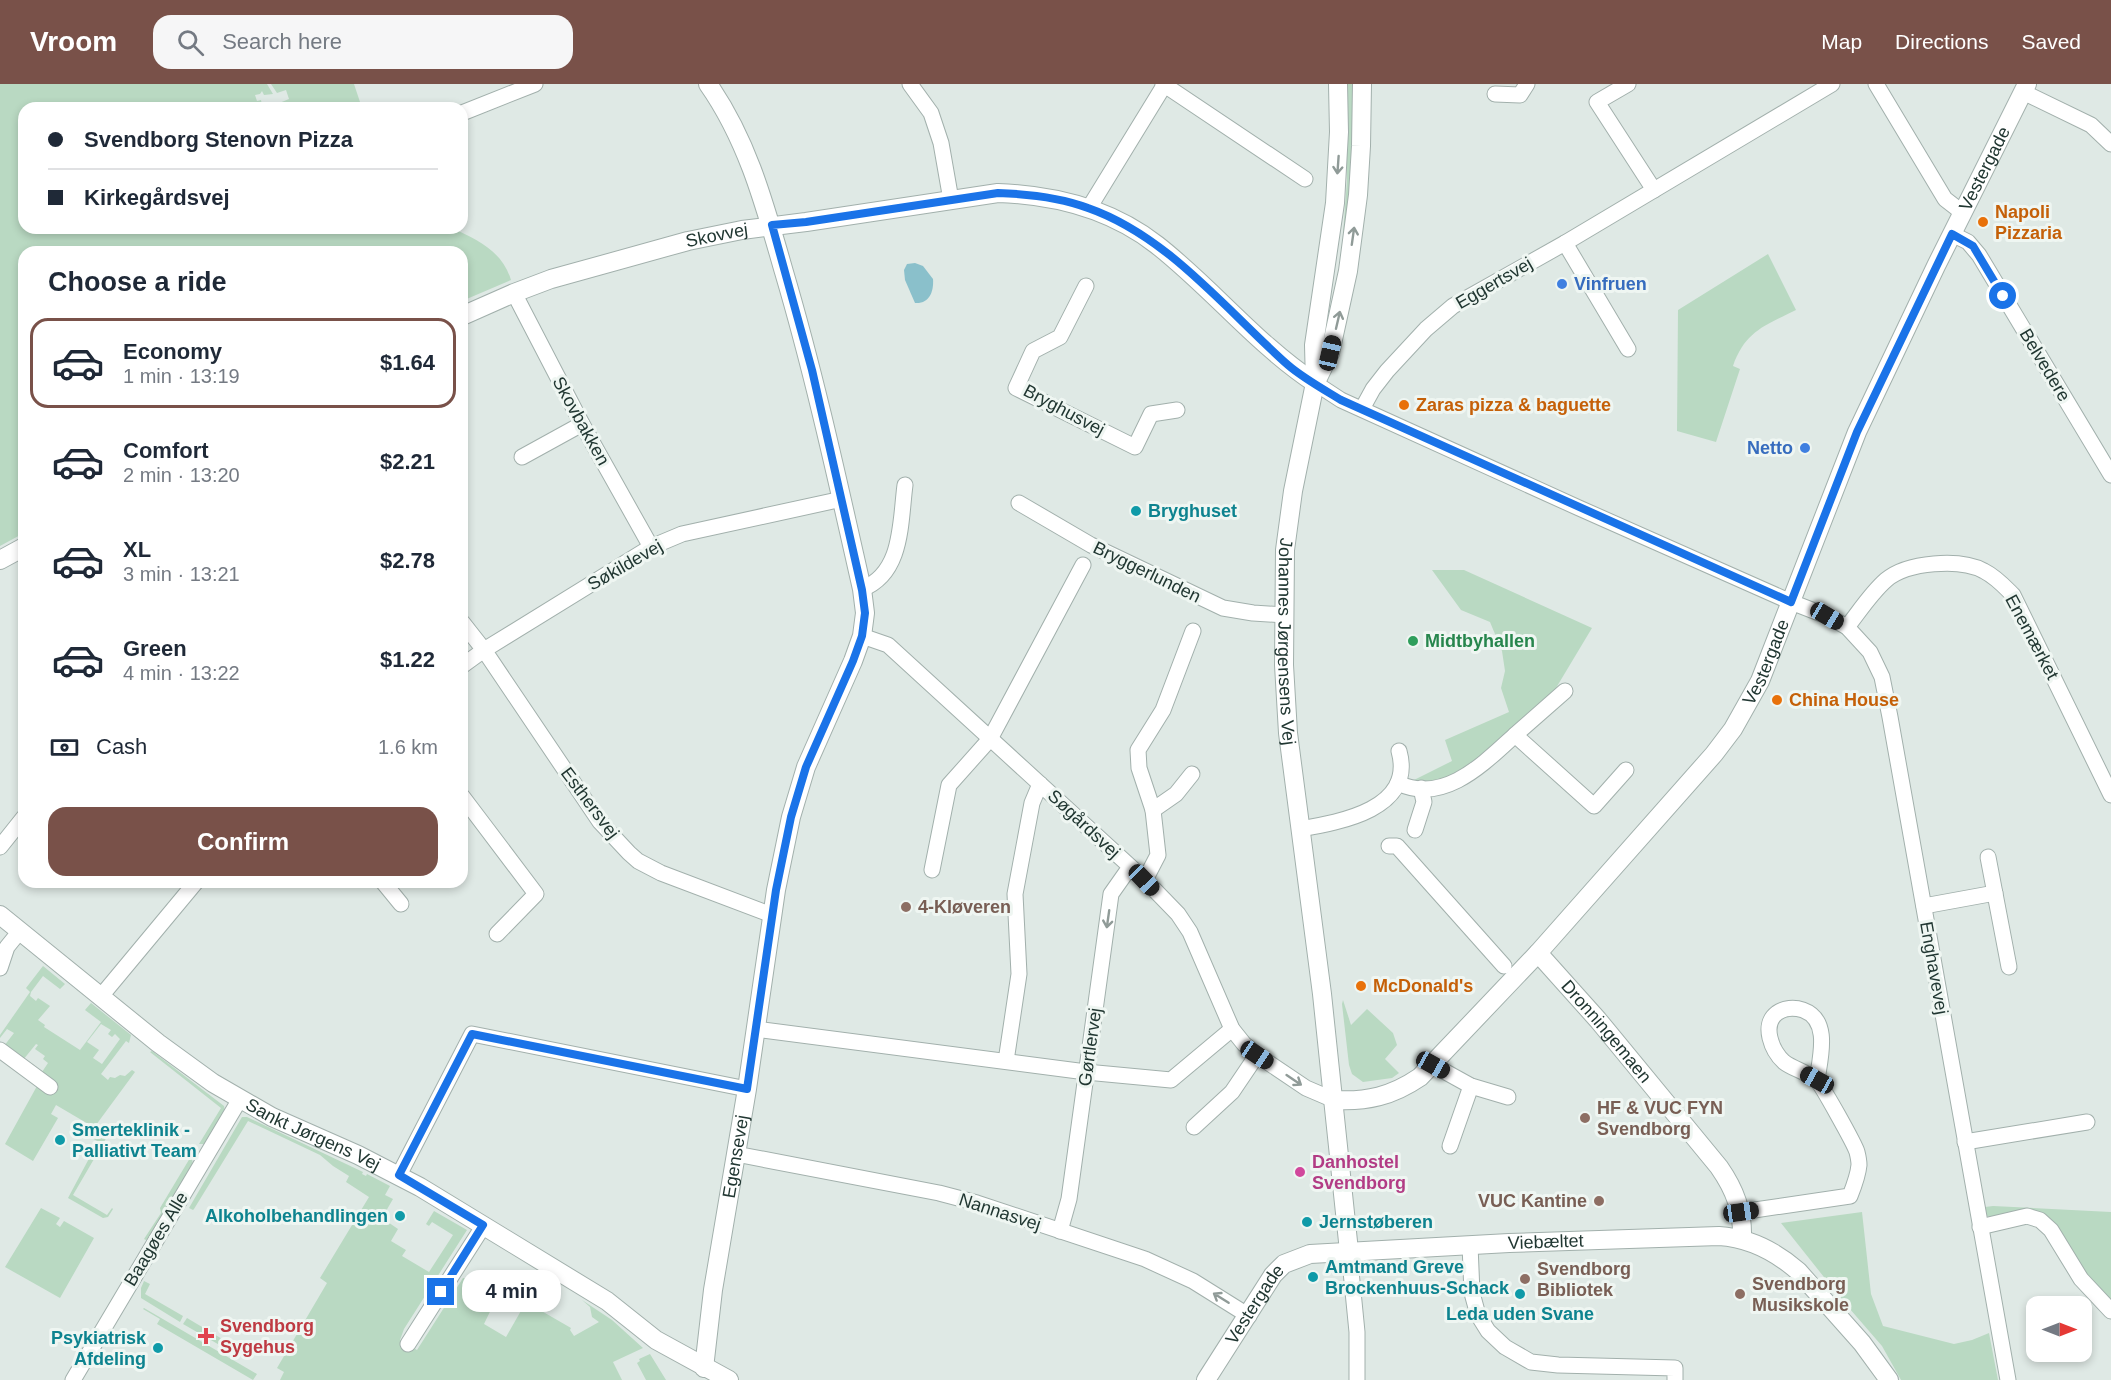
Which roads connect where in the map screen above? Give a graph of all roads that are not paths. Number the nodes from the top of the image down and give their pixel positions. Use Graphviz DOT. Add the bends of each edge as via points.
graph roads {
  1 [pos="536,84"];
  2 [pos="708,84"];
  3 [pos="910,84"];
  4 [pos="1338,84"];
  5 [pos="1362,84"];
  6 [pos="1527,84"];
  7 [pos="1628,84"];
  8 [pos="1832,84"];
  9 [pos="1876,84"];
  10 [pos="1164,85"];
  11 [pos="2025,88"];
  12 [pos="1495,94"];
  13 [pos="468,111"];
  14 [pos="2111,144"];
  15 [pos="1305,179"];
  16 [pos="1654,190"];
  17 [pos="951,200"];
  18 [pos="1089,208"];
  19 [pos="1963,213"];
  20 [pos="772,225"];
  21 [pos="1952,234"];
  22 [pos="1564,243"];
  23 [pos="1086,286"];
  24 [pos="514,293"];
  25 [pos="468,313"];
  26 [pos="1628,349"];
  27 [pos="1315,383"];
  28 [pos="1362,409"];
  29 [pos="1177,410"];
  30 [pos="582,424"];
  31 [pos="522,457"];
  32 [pos="2111,475"];
  33 [pos="905,485"];
  34 [pos="842,499"];
  35 [pos="1019,503"];
  36 [pos="651,547"];
  37 [pos="18,550"];
  38 [pos="0,560"];
  39 [pos="1083,565"];
  40 [pos="862,590"];
  41 [pos="1791,602"];
  42 [pos="1284,615"];
  43 [pos="1847,627"];
  44 [pos="468,630"];
  45 [pos="1193,631"];
  46 [pos="862,636"];
  47 [pos="484,650"];
  48 [pos="468,662"];
  49 [pos="1565,691"];
  50 [pos="1515,735"];
  51 [pos="990,739"];
  52 [pos="1399,751"];
  53 [pos="1626,770"];
  54 [pos="1192,774"];
  55 [pos="1398,783"];
  56 [pos="1040,784"];
  57 [pos="1421,788"];
  58 [pos="2111,795"];
  59 [pos="468,803"];
  60 [pos="1153,810"];
  61 [pos="18,826"];
  62 [pos="1300,830"];
  63 [pos="1415,830"];
  64 [pos="1389,846"];
  65 [pos="0,848"];
  66 [pos="1988,857"];
  67 [pos="1130,867"];
  68 [pos="932,870"];
  69 [pos="1144,880"];
  70 [pos="191,888"];
  71 [pos="388,888"];
  72 [pos="1995,893"];
  73 [pos="400,904"];
  74 [pos="1924,906"];
  75 [pos="0,915"];
  76 [pos="772,915"];
  77 [pos="20,931"];
  78 [pos="497,934"];
  79 [pos="1538,953"];
  80 [pos="1504,966"];
  81 [pos="2009,967"];
  82 [pos="0,968"];
  83 [pos="102,996"];
  84 [pos="755,1029"];
  85 [pos="1232,1029"];
  86 [pos="0,1050"];
  87 [pos="1257,1055"];
  88 [pos="1006,1061"];
  89 [pos="1433,1065"];
  90 [pos="1086,1072"];
  91 [pos="1817,1080"];
  92 [pos="1472,1086"];
  93 [pos="50,1087"];
  94 [pos="747,1089"];
  95 [pos="1508,1097"];
  96 [pos="240,1099"];
  97 [pos="1334,1100"];
  98 [pos="2087,1122"];
  99 [pos="1194,1127"];
  100 [pos="1965,1142"];
  101 [pos="1450,1146"];
  102 [pos="736,1154"];
  103 [pos="399,1175"];
  104 [pos="1741,1212"];
  105 [pos="483,1225"];
  106 [pos="1980,1227"];
  107 [pos="1060,1231"];
  108 [pos="1742,1239"];
  109 [pos="1470,1245"];
  110 [pos="1349,1251"];
  111 [pos="2111,1311"];
  112 [pos="1249,1316"];
  113 [pos="408,1344"];
  114 [pos="704,1374"];
  115 [pos="73,1380"];
  116 [pos="729,1380"];
  117 [pos="1206,1380"];
  118 [pos="1357,1380"];
  119 [pos="1675,1380"];
  120 [pos="1888,1380"];
  121 [pos="2008,1380"];
  1 -- 13 [label="street"];
  2 -- 20 [label="street, Egensevej" via="745,149"];
  3 -- 17 [label="street" via="931,113 941,143"];
  4 -- 27 [label="street, Johannes Jørgensens Vej, one-way" via="1337,186 1314,345"];
  27 -- 5 [label="street, Johannes Jørgensens Vej, one-way" via="1330,353 1348,271 1359,175"];
  6 -- 12 [label="street" via="1520,95"];
  7 -- 16 [label="street" via="1597,102"];
  8 -- 16 [label="street, Eggertsvej"];
  9 -- 19 [label="street" via="1945,199"];
  10 -- 15 [label="street"];
  10 -- 18 [label="street"];
  11 -- 14 [label="street" via="2091,125"];
  11 -- 19 [label="street, Vestergade"];
  16 -- 22 [label="street, Eggertsvej"];
  17 -- 18 [label="street, Skovvej" via="998,193 1029,194"];
  17 -- 20 [label="street, Skovvej"];
  18 -- 27 [label="street, Skovvej" via="1155,243 1289,366"];
  19 -- 21 [label="street, Vestergade"];
  20 -- 24 [label="street, Skovvej" via="688,241"];
  20 -- 34 [label="street, Egensevej"];
  21 -- 32 [label="street, Belvedere" via="1968,242 1979,255"];
  21 -- 41 [label="street, Vestergade" via="1853,439"];
  22 -- 26 [label="street"];
  22 -- 28 [label="street, Eggertsvej" via="1453,306 1386,371"];
  23 -- 29 [label="street, Bryghusvej" via="1060,337 1033,351 1016,388 1135,447 1150,414"];
  24 -- 25 [label="street, Skovvej"];
  24 -- 30 [label="street, Skovbakken"];
  27 -- 28 [label="street, Enghavevej"];
  27 -- 42 [label="street, Johannes Jørgensens Vej" via="1285,550"];
  28 -- 41 [label="street, Enghavevej"];
  30 -- 31 [label="street"];
  30 -- 36 [label="street, Skovbakken"];
  33 -- 40 [label="street" via="897,549 890,567 874,585"];
  34 -- 36 [label="street, Søkildevej" via="682,534"];
  34 -- 40 [label="street, Egensevej"];
  35 -- 42 [label="street, Bryggerlunden" via="1091,545 1223,608"];
  36 -- 47 [label="street, Søkildevej"];
  37 -- 38 [label="street"];
  39 -- 51 [label="street"];
  40 -- 46 [label="street, Egensevej"];
  41 -- 43 [label="street, Enghavevej"];
  41 -- 79 [label="street, Vestergade" via="1760,681 1728,736"];
  42 -- 62 [label="street, Johannes Jørgensens Vej" via="1286,710"];
  43 -- 58 [label="street, Enemærket" via="1886,580 1906,569 1962,564 1997,579 2013,595"];
  43 -- 74 [label="street, Enghavevej" via="1870,652 1882,677"];
  44 -- 47 [label="street, Esthersvej"];
  45 -- 60 [label="street" via="1163,710 1138,750 1139,768"];
  46 -- 51 [label="street, Søgårdsvej" via="888,645"];
  46 -- 76 [label="street, Egensevej" via="806,767 791,817"];
  47 -- 48 [label="street, Søkildevej"];
  47 -- 76 [label="street, Esthersvej" via="600,822 629,853 661,873"];
  49 -- 50 [label="street"];
  50 -- 53 [label="street" via="1594,806"];
  50 -- 57 [label="street" via="1474,771 1445,786"];
  51 -- 56 [label="street, Søgårdsvej"];
  51 -- 68 [label="street" via="949,785"];
  52 -- 55 [label="street" via="1402,767"];
  54 -- 60 [label="street" via="1176,794"];
  55 -- 57 [label="street"];
  55 -- 62 [label="street" via="1384,800 1364,813"];
  56 -- 67 [label="street, Søgårdsvej"];
  56 -- 88 [label="street" via="1032,803 1015,894 1020,974"];
  57 -- 63 [label="street" via="1424,802"];
  59 -- 78 [label="street" via="536,894"];
  60 -- 69 [label="street" via="1158,855"];
  61 -- 65 [label="street"];
  62 -- 97 [label="street, Johannes Jørgensens Vej"];
  64 -- 80 [label="street" via="1397,846"];
  66 -- 72 [label="street"];
  67 -- 69 [label="street, Søgårdsvej"];
  67 -- 90 [label="street, Gørtlervej, one-way" via="1111,894"];
  69 -- 85 [label="street, Søgårdsvej" via="1190,932"];
  70 -- 83 [label="street"];
  71 -- 73 [label="street"];
  72 -- 74 [label="street"];
  72 -- 81 [label="street"];
  74 -- 100 [label="street, Enghavevej"];
  75 -- 77 [label="street, Sankt Jørgens Vej"];
  76 -- 84 [label="street, Egensevej"];
  77 -- 82 [label="street" via="7,947"];
  77 -- 83 [label="street, Sankt Jørgens Vej"];
  79 -- 89 [label="street, Vestergade"];
  79 -- 104 [label="street, Dronningemaen" via="1719,1167"];
  83 -- 96 [label="street, Sankt Jørgens Vej" via="189,1067"];
  84 -- 88 [label="street"];
  84 -- 94 [label="street, Egensevej"];
  85 -- 87 [label="street, Søgårdsvej"];
  85 -- 90 [label="street" via="1171,1080"];
  86 -- 93 [label="street"];
  87 -- 97 [label="street, Søgårdsvej, one-way" via="1306,1088"];
  87 -- 99 [label="street" via="1232,1092"];
  88 -- 90 [label="street"];
  89 -- 92 [label="street"];
  89 -- 97 [label="street, Vestergade" via="1412,1083 1388,1095 1361,1101"];
  90 -- 107 [label="street, Gørtlervej" via="1069,1199"];
  91 -- 91 [label="street" via="1822,1038 1818,1022 1809,1012 1798,1008 1778,1012 1768,1030 1772,1044 1784,1061"];
  91 -- 104 [label="street" via="1857,1150 1859,1164 1850,1196"];
  92 -- 95 [label="street"];
  92 -- 101 [label="street"];
  94 -- 102 [label="street, Egensevej"];
  94 -- 103 [label="street" via="472,1034"];
  96 -- 103 [label="street, Sankt Jørgens Vej"];
  96 -- 115 [label="street, Baagøes Alle"];
  97 -- 110 [label="street"];
  98 -- 100 [label="street"];
  100 -- 106 [label="street, Enghavevej"];
  102 -- 107 [label="street, Nannasvej" via="939,1193"];
  102 -- 114 [label="street, Egensevej" via="713,1290"];
  103 -- 105 [label="street, Sankt Jørgens Vej"];
  104 -- 108 [label="street, Dronningemaen"];
  105 -- 113 [label="street"];
  105 -- 114 [label="street, Sankt Jørgens Vej" via="607,1301"];
  106 -- 111 [label="street" via="2027,1216 2040,1220 2051,1230 2082,1279"];
  106 -- 121 [label="street, Enghavevej"];
  112 -- 107 [label="street, Nannasvej, one-way" via="1193,1281 1144,1259"];
  108 -- 109 [label="street, Viebæltet"];
  108 -- 120 [label="street" via="1773,1251 1798,1271 1862,1343"];
  109 -- 110 [label="street, Viebæltet"];
  109 -- 119 [label="street" via="1472,1293 1478,1315 1505,1347 1531,1362 1676,1368"];
  110 -- 112 [label="street, Vestergade" via="1310,1254 1284,1264"];
  110 -- 118 [label="street"];
  112 -- 117 [label="street, Vestergade"];
  114 -- 116 [label="street, Sankt Jørgens Vej"];
}
